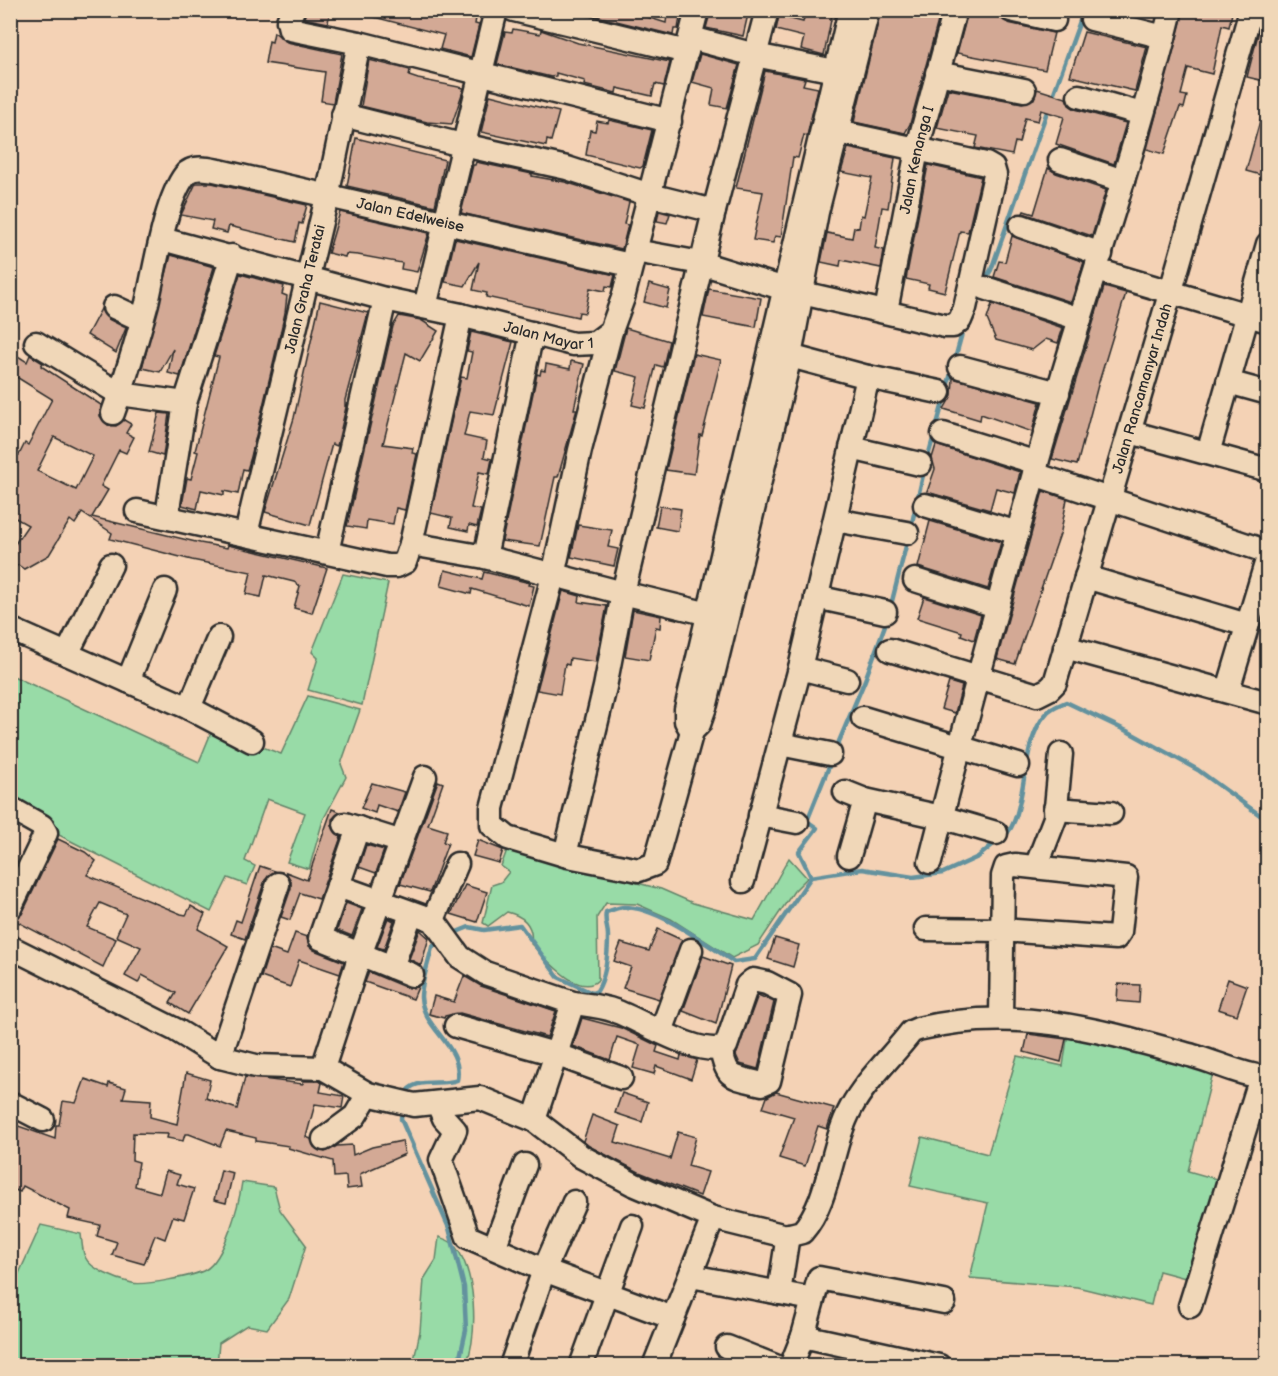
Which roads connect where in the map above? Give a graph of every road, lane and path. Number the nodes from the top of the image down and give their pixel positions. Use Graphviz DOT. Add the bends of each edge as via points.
graph roads {
  1 [pos="293,10"];
  2 [pos="496,10"];
  3 [pos="514,10"];
  4 [pos="697,10"];
  5 [pos="766,10"];
  6 [pos="850,10"];
  7 [pos="868,10"];
  8 [pos="955,10"];
  9 [pos="1011,10"];
  10 [pos="1171,10"];
  11 [pos="1251,10"];
  12 [pos="1092,19"];
  13 [pos="1054,20"];
  14 [pos="1164,37"];
  15 [pos="359,43"];
  16 [pos="689,45"];
  17 [pos="756,55"];
  18 [pos="843,73"];
  19 [pos="937,73"];
  20 [pos="480,74"];
  21 [pos="1024,90"];
  22 [pos="1079,96"];
  23 [pos="343,114"];
  24 [pos="1142,114"];
  25 [pos="670,121"];
  26 [pos="830,131"];
  27 [pos="464,144"];
  28 [pos="917,150"];
  29 [pos="1060,160"];
  30 [pos="1123,181"];
  31 [pos="650,195"];
  32 [pos="327,197"];
  33 [pos="714,211"];
  34 [pos="443,223"];
  35 [pos="1021,226"];
  36 [pos="162,239"];
  37 [pos="1268,244"];
  38 [pos="232,256"];
  39 [pos="632,258"];
  40 [pos="1099,262"];
  41 [pos="701,264"];
  42 [pos="307,279"];
  43 [pos="985,288"];
  44 [pos="794,291"];
  45 [pos="1170,294"];
  46 [pos="385,299"];
  47 [pos="425,307"];
  48 [pos="114,308"];
  49 [pos="886,311"];
  50 [pos="461,315"];
  51 [pos="1257,318"];
  52 [pos="1080,319"];
  53 [pos="142,320"];
  54 [pos="611,331"];
  55 [pos="532,333"];
  56 [pos="36,343"];
  57 [pos="780,353"];
  58 [pos="960,367"];
  59 [pos="868,377"];
  60 [pos="1228,382"];
  61 [pos="939,392"];
  62 [pos="1058,393"];
  63 [pos="1268,393"];
  64 [pos="185,403"];
  65 [pos="116,404"];
  66 [pos="1130,432"];
  67 [pos="943,434"];
  68 [pos="851,448"];
  69 [pos="1208,453"];
  70 [pos="920,464"];
  71 [pos="1035,469"];
  72 [pos="1268,470"];
  73 [pos="1109,500"];
  74 [pos="925,505"];
  75 [pos="136,511"];
  76 [pos="166,515"];
  77 [pos="836,520"];
  78 [pos="1018,533"];
  79 [pos="246,534"];
  80 [pos="907,534"];
  81 [pos="411,544"];
  82 [pos="327,552"];
  83 [pos="1268,552"];
  84 [pos="485,557"];
  85 [pos="1268,557"];
  86 [pos="111,565"];
  87 [pos="553,576"];
  88 [pos="1086,577"];
  89 [pos="915,580"];
  90 [pos="165,590"];
  91 [pos="623,593"];
  92 [pos="816,597"];
  93 [pos="996,606"];
  94 [pos="885,612"];
  95 [pos="717,616"];
  96 [pos="1247,625"];
  97 [pos="10,629"];
  98 [pos="219,637"];
  99 [pos="1065,647"];
  100 [pos="890,651"];
  101 [pos="67,654"];
  102 [pos="800,669"];
  103 [pos="977,676"];
  104 [pos="847,680"];
  105 [pos="128,681"];
  106 [pos="1228,690"];
  107 [pos="1268,703"];
  108 [pos="189,708"];
  109 [pos="863,717"];
  110 [pos="252,741"];
  111 [pos="780,744"];
  112 [pos="958,748"];
  113 [pos="830,754"];
  114 [pos="1061,754"];
  115 [pos="1018,765"];
  116 [pos="425,777"];
  117 [pos="10,808"];
  118 [pos="1055,808"];
  119 [pos="1111,813"];
  120 [pos="760,815"];
  121 [pos="941,817"];
  122 [pos="797,822"];
  123 [pos="996,833"];
  124 [pos="402,842"];
  125 [pos="565,855"];
  126 [pos="849,856"];
  127 [pos="930,862"];
  128 [pos="457,864"];
  129 [pos="1036,867"];
  130 [pos="742,881"];
  131 [pos="278,884"];
  132 [pos="338,886"];
  133 [pos="380,902"];
  134 [pos="10,908"];
  135 [pos="428,921"];
  136 [pos="926,929"];
  137 [pos="1002,930"];
  138 [pos="10,947"];
  139 [pos="691,950"];
  140 [pos="360,955"];
  141 [pos="573,1003"];
  142 [pos="1001,1017"];
  143 [pos="456,1026"];
  144 [pos="662,1032"];
  145 [pos="721,1049"];
  146 [pos="555,1054"];
  147 [pos="220,1057"];
  148 [pos="323,1068"];
  149 [pos="621,1078"];
  150 [pos="1264,1078"];
  151 [pos="368,1094"];
  152 [pos="10,1103"];
  153 [pos="438,1104"];
  154 [pos="43,1120"];
  155 [pos="534,1120"];
  156 [pos="324,1139"];
  157 [pos="525,1165"];
  158 [pos="574,1202"];
  159 [pos="713,1218"];
  160 [pos="632,1226"];
  161 [pos="788,1235"];
  162 [pos="494,1248"];
  163 [pos="544,1270"];
  164 [pos="691,1276"];
  165 [pos="609,1293"];
  166 [pos="779,1293"];
  167 [pos="812,1299"];
  168 [pos="944,1302"];
  169 [pos="1190,1306"];
  170 [pos="674,1318"];
  171 [pos="803,1336"];
  172 [pos="727,1347"];
  173 [pos="511,1365"];
  174 [pos="581,1365"];
  175 [pos="654,1365"];
  176 [pos="775,1365"];
  177 [pos="791,1365"];
  178 [pos="939,1365"];
  1 -- 15 [label="street" via="288,21 290,28"];
  2 -- 20 [label="street"];
  3 -- 16 [label="street"];
  4 -- 16 [label="street, Jalan Mayar 1"];
  5 -- 17 [label="street"];
  6 -- 18 [label="street"];
  7 -- 18 [label="street"];
  8 -- 19 [label="street, Jalan Kenanga I"];
  9 -- 13 [label="street"];
  10 -- 14 [label="street"];
  11 -- 45 [label="street, Jalan Rancamanyar Indah"];
  12 -- 14 [label="street"];
  14 -- 24 [label="street"];
  15 -- 20 [label="street"];
  15 -- 23 [label="street, Jalan Graha Teratai"];
  16 -- 17 [label="street"];
  16 -- 25 [label="street, Jalan Mayar 1"];
  17 -- 18 [label="street"];
  17 -- 33 [label="street"];
  18 -- 26 [label="street"];
  19 -- 21 [label="street"];
  19 -- 28 [label="street, Jalan Kenanga I"];
  20 -- 25 [label="street"];
  20 -- 27 [label="street"];
  22 -- 24 [label="street"];
  23 -- 27 [label="street"];
  23 -- 32 [label="street, Jalan Graha Teratai"];
  24 -- 30 [label="street"];
  25 -- 31 [label="street, Jalan Mayar 1"];
  26 -- 28 [label="street"];
  26 -- 44 [label="street" via="817,212"];
  27 -- 31 [label="street" via="567,168"];
  27 -- 34 [label="street"];
  28 -- 49 [label="street, Jalan Kenanga I"];
  28 -- 49 [label="street, Jalan Edelweise" via="986,164 995,175 960,320 945,326"];
  29 -- 30 [label="street"];
  30 -- 40 [label="street"];
  31 -- 33 [label="street"];
  31 -- 39 [label="street, Jalan Mayar 1"];
  32 -- 34 [label="street, Jalan Edelweise"];
  32 -- 36 [label="street, Jalan Edelweise" via="208,169 190,171 175,194"];
  32 -- 42 [label="street, Jalan Graha Teratai"];
  33 -- 41 [label="street"];
  34 -- 39 [label="street, Jalan Edelweise"];
  34 -- 47 [label="street"];
  35 -- 40 [label="street"];
  36 -- 38 [label="street, Jalan Mayar 1"];
  36 -- 53 [label="street"];
  37 -- 51 [label="street"];
  38 -- 42 [label="street, Jalan Mayar 1"];
  38 -- 64 [label="street"];
  39 -- 41 [label="street, Jalan Edelweise"];
  39 -- 54 [label="street, Jalan Mayar 1"];
  40 -- 45 [label="street"];
  40 -- 52 [label="street"];
  41 -- 44 [label="street, Jalan Edelweise"];
  41 -- 91 [label="street"];
  42 -- 46 [label="street, Jalan Mayar 1"];
  42 -- 79 [label="street, Jalan Graha Teratai"];
  43 -- 52 [label="street"];
  44 -- 49 [label="street, Jalan Edelweise"];
  44 -- 57 [label="street"];
  45 -- 51 [label="street"];
  45 -- 66 [label="street, Jalan Rancamanyar Indah"];
  46 -- 47 [label="street, Jalan Mayar 1"];
  46 -- 82 [label="street"];
  47 -- 50 [label="street, Jalan Mayar 1"];
  48 -- 53 [label="street"];
  50 -- 55 [label="street, Jalan Mayar 1"];
  50 -- 81 [label="street"];
  51 -- 60 [label="street"];
  52 -- 62 [label="street"];
  53 -- 65 [label="street"];
  54 -- 55 [label="street, Jalan Mayar 1" via="595,343 583,345"];
  54 -- 87 [label="street"];
  55 -- 84 [label="street"];
  56 -- 65 [label="street"];
  57 -- 59 [label="street"];
  57 -- 95 [label="street"];
  58 -- 62 [label="street"];
  59 -- 61 [label="street"];
  59 -- 68 [label="street"];
  60 -- 63 [label="street"];
  60 -- 69 [label="street"];
  62 -- 71 [label="street"];
  64 -- 65 [label="street"];
  64 -- 76 [label="street"];
  66 -- 69 [label="street"];
  66 -- 73 [label="street, Jalan Rancamanyar Indah"];
  67 -- 71 [label="street"];
  68 -- 70 [label="street"];
  68 -- 77 [label="street"];
  69 -- 72 [label="street"];
  71 -- 73 [label="street"];
  71 -- 78 [label="street"];
  73 -- 83 [label="street"];
  73 -- 88 [label="street, Jalan Rancamanyar Indah"];
  74 -- 78 [label="street"];
  75 -- 76 [label="street"];
  76 -- 79 [label="street"];
  77 -- 80 [label="street"];
  77 -- 92 [label="street"];
  78 -- 93 [label="street"];
  79 -- 82 [label="street"];
  81 -- 82 [label="street" via="405,562 398,566"];
  81 -- 84 [label="street"];
  84 -- 87 [label="street"];
  85 -- 96 [label="street"];
  86 -- 101 [label="street"];
  87 -- 91 [label="street"];
  87 -- 125 [label="street" via="492,808 492,825 508,838"];
  88 -- 96 [label="street"];
  88 -- 99 [label="street, Jalan Rancamanyar Indah"];
  89 -- 93 [label="street"];
  90 -- 105 [label="street"];
  91 -- 95 [label="street"];
  91 -- 125 [label="street"];
  92 -- 94 [label="street"];
  92 -- 102 [label="street"];
  93 -- 103 [label="street"];
  95 -- 125 [label="street" via="703,715 692,731 655,864 639,870"];
  96 -- 106 [label="street"];
  97 -- 101 [label="street"];
  98 -- 108 [label="street"];
  99 -- 103 [label="street, Jalan Rancamanyar Indah" via="1055,683 1040,694"];
  99 -- 106 [label="street"];
  100 -- 103 [label="street"];
  101 -- 105 [label="street"];
  102 -- 104 [label="street"];
  102 -- 111 [label="street"];
  103 -- 112 [label="street"];
  105 -- 108 [label="street"];
  106 -- 107 [label="street"];
  108 -- 110 [label="street"];
  109 -- 112 [label="street"];
  111 -- 113 [label="street"];
  111 -- 120 [label="street"];
  112 -- 115 [label="street"];
  112 -- 121 [label="street"];
  114 -- 118 [label="street"];
  116 -- 124 [label="street"];
  117 -- 134 [label="street" via="42,826 46,833"];
  118 -- 119 [label="street"];
  118 -- 129 [label="street" via="1048,840"];
  120 -- 122 [label="street"];
  120 -- 130 [label="street"];
  121 -- 123 [label="street"];
  121 -- 126 [label="street" via="855,796"];
  121 -- 127 [label="street"];
  124 -- 132 [label="street" via="351,826"];
  124 -- 133 [label="street"];
  128 -- 135 [label="street"];
  129 -- 137 [label="street" via="1006,867"];
  129 -- 137 [label="street" via="1126,877 1119,936"];
  131 -- 147 [label="street"];
  132 -- 133 [label="street"];
  132 -- 140 [label="street" via="313,935"];
  133 -- 135 [label="street"];
  133 -- 140 [label="street"];
  135 -- 140 [label="street" via="402,971"];
  135 -- 141 [label="street" via="454,949 485,973"];
  136 -- 137 [label="street"];
  137 -- 142 [label="street"];
  138 -- 147 [label="street" via="176,1030"];
  139 -- 144 [label="street"];
  140 -- 148 [label="street"];
  141 -- 144 [label="street" via="616,1011"];
  141 -- 146 [label="street"];
  142 -- 150 [label="street" via="1094,1029"];
  142 -- 161 [label="street" via="912,1032 851,1108 816,1211 802,1232"];
  143 -- 146 [label="street"];
  144 -- 145 [label="street"];
  146 -- 149 [label="street"];
  146 -- 155 [label="street"];
  147 -- 148 [label="street" via="256,1066"];
  148 -- 151 [label="street"];
  150 -- 169 [label="street"];
  151 -- 153 [label="street" via="405,1103"];
  151 -- 156 [label="street" via="355,1116"];
  152 -- 154 [label="street"];
  153 -- 155 [label="street" via="480,1098"];
  153 -- 162 [label="street" via="455,1131 441,1160 468,1237"];
  155 -- 159 [label="street" via="582,1157"];
  157 -- 162 [label="street"];
  158 -- 163 [label="street"];
  159 -- 161 [label="street"];
  159 -- 164 [label="street"];
  160 -- 165 [label="street"];
  161 -- 166 [label="street"];
  162 -- 163 [label="street"];
  163 -- 165 [label="street"];
  163 -- 173 [label="street"];
  164 -- 166 [label="street"];
  164 -- 170 [label="street"];
  165 -- 170 [label="street"];
  165 -- 174 [label="street"];
  166 -- 167 [label="street"];
  167 -- 168 [label="street" via="823,1277"];
  167 -- 171 [label="street"];
  170 -- 175 [label="street"];
  171 -- 177 [label="street"];
  171 -- 178 [label="street"];
  172 -- 176 [label="street"];
}
